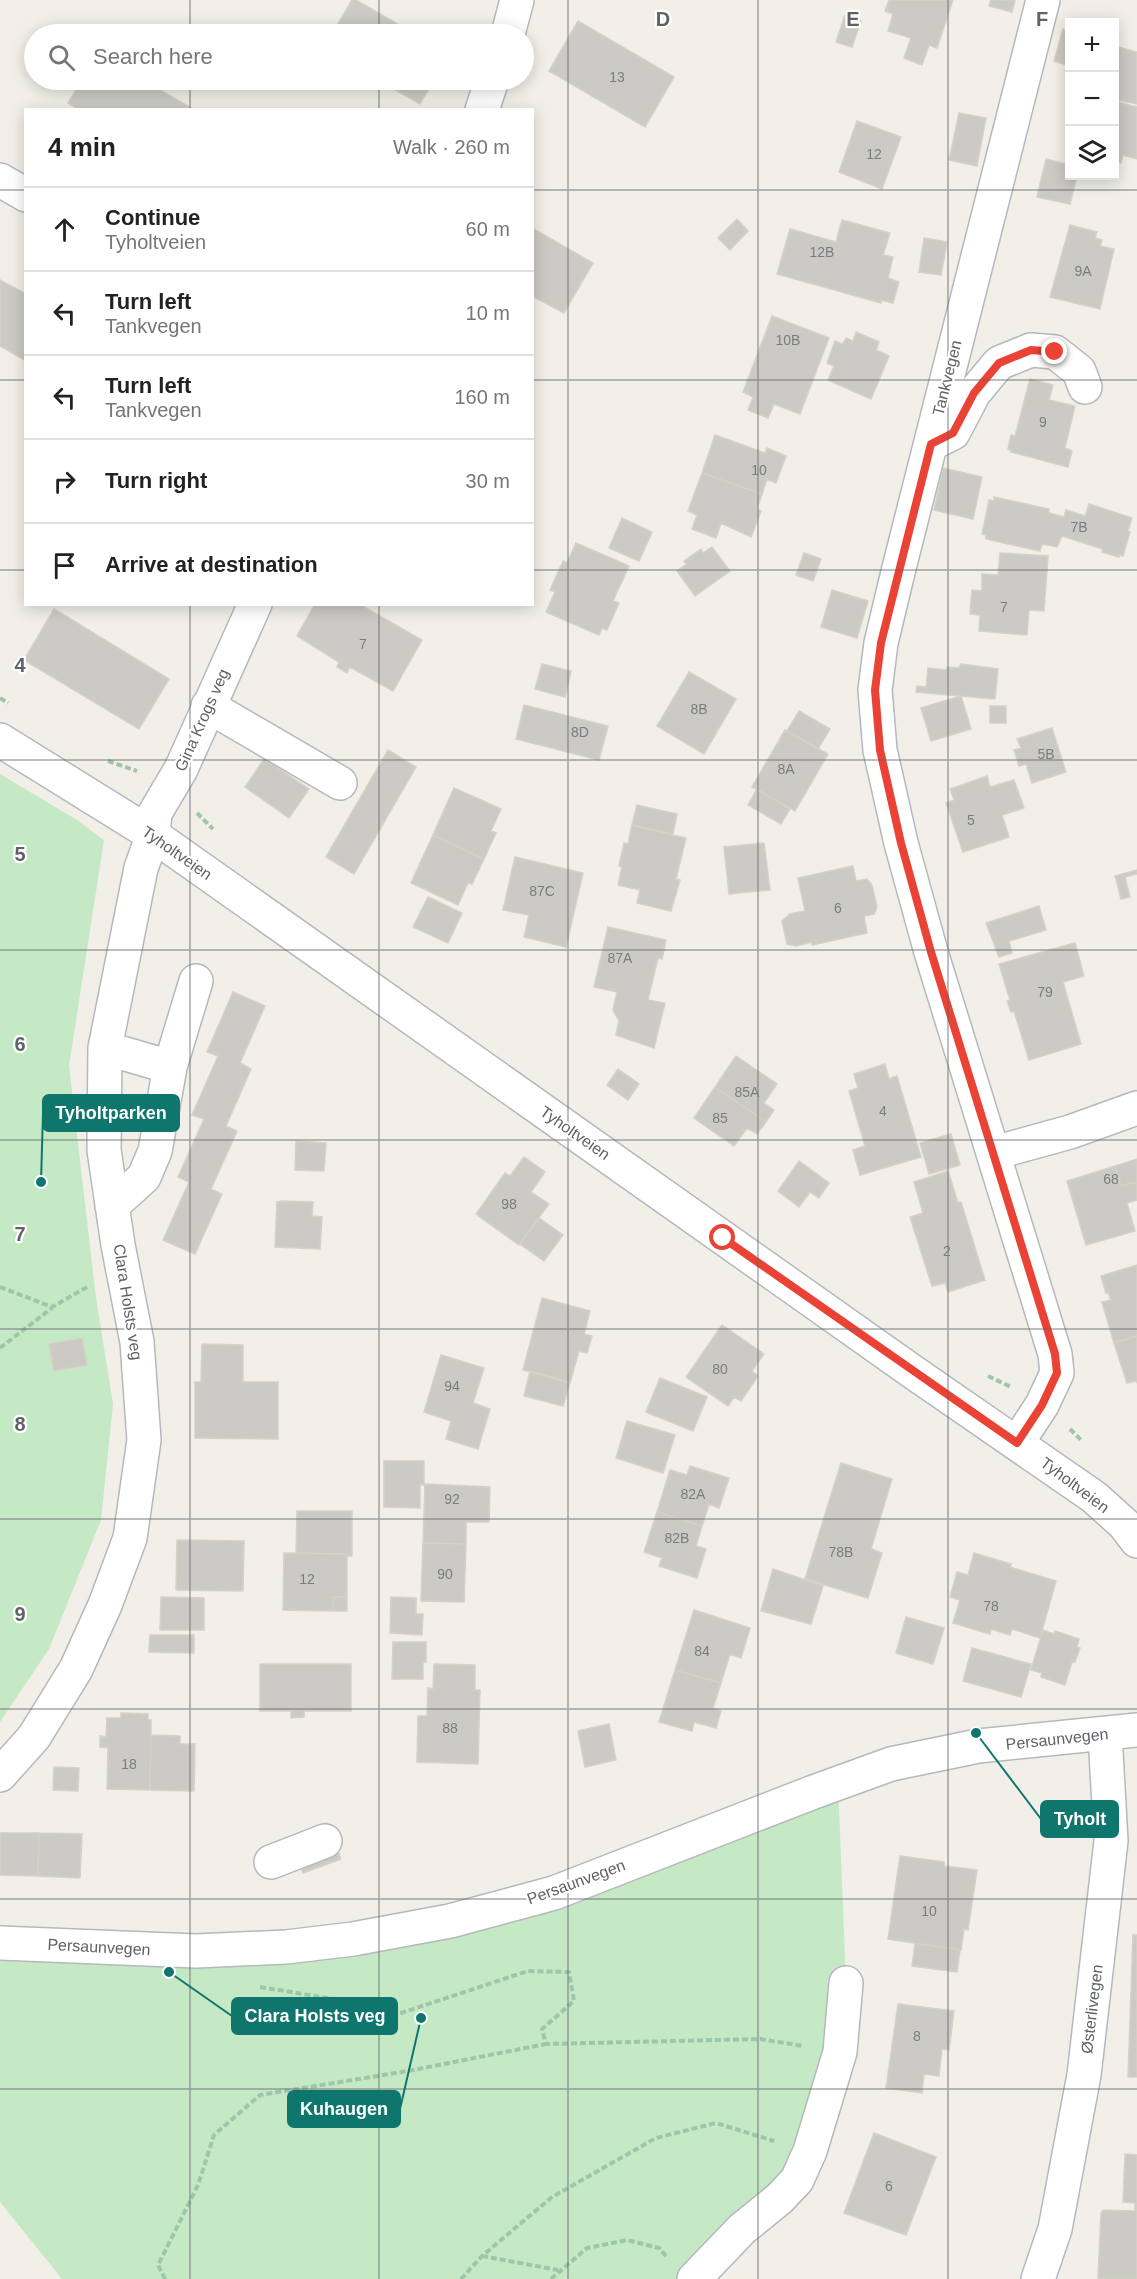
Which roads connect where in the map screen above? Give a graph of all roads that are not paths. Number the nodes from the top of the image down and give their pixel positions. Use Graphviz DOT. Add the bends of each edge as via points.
graph roads {
  1 [pos="517,0"];
  2 [pos="1043,0"];
  3 [pos="511,24"];
  4 [pos="489,90"];
  5 [pos="483,108"];
  6 [pos="0,180"];
  7 [pos="24,194"];
  8 [pos="1084,387"];
  9 [pos="931,444"];
  10 [pos="254,606"];
  11 [pos="208,706"];
  12 [pos="0,740"];
  13 [pos="340,783"];
  14 [pos="153,835"];
  15 [pos="196,981"];
  16 [pos="105,1048"];
  17 [pos="170,1067"];
  18 [pos="1137,1108"];
  19 [pos="994,1153"];
  20 [pos="112,1206"];
  21 [pos="1017,1443"];
  22 [pos="1137,1541"];
  23 [pos="1137,1730"];
  24 [pos="1105,1734"];
  25 [pos="0,1775"];
  26 [pos="325,1841"];
  27 [pos="1124,1842"];
  28 [pos="271,1862"];
  29 [pos="0,1942"];
  30 [pos="846,1983"];
  31 [pos="683,2271"];
  32 [pos="1038,2279"];
  1 -- 3 [label="street"];
  2 -- 9 [label="street, Tankvegen"];
  4 -- 5 [label="street"];
  6 -- 7 [label="street"];
  8 -- 9 [label="street" via="1079,371 1055,352 1031,350 999,363 974,393 953,433"];
  9 -- 19 [label="street, Tankvegen" via="881,643 875,690 880,750 931,952"];
  10 -- 11 [label="street, Gina Krogs veg"];
  11 -- 13 [label="street"];
  11 -- 14 [label="street, Gina Krogs veg" via="181,769 155,813"];
  12 -- 14 [label="street, Tyholtveien"];
  14 -- 16 [label="street, Clara Holsts veg" via="141,868"];
  14 -- 21 [label="street, Tyholtveien"];
  15 -- 17 [label="street"];
  16 -- 17 [label="street"];
  16 -- 20 [label="street, Clara Holsts veg" via="104,1150"];
  17 -- 20 [label="street" via="155,1151 144,1177"];
  18 -- 19 [label="street"];
  19 -- 21 [label="street, Tankvegen" via="1055,1354 1057,1373"];
  20 -- 25 [label="street, Clara Holsts veg" via="137,1342 144,1440 130,1538 76,1669 34,1737"];
  21 -- 22 [label="street, Tyholtveien" via="1094,1497"];
  23 -- 24 [label="street, Persaunvegen"];
  24 -- 27 [label="street, Østerlivegen"];
  24 -- 29 [label="street, Persaunvegen" via="978,1746 891,1764 554,1893 450,1921 286,1947 196,1951"];
  26 -- 28 [label="street"];
  27 -- 32 [label="street, Østerlivegen" via="1055,2229"];
  30 -- 31 [label="street" via="840,2052 810,2151 797,2180 742,2229"];
}
